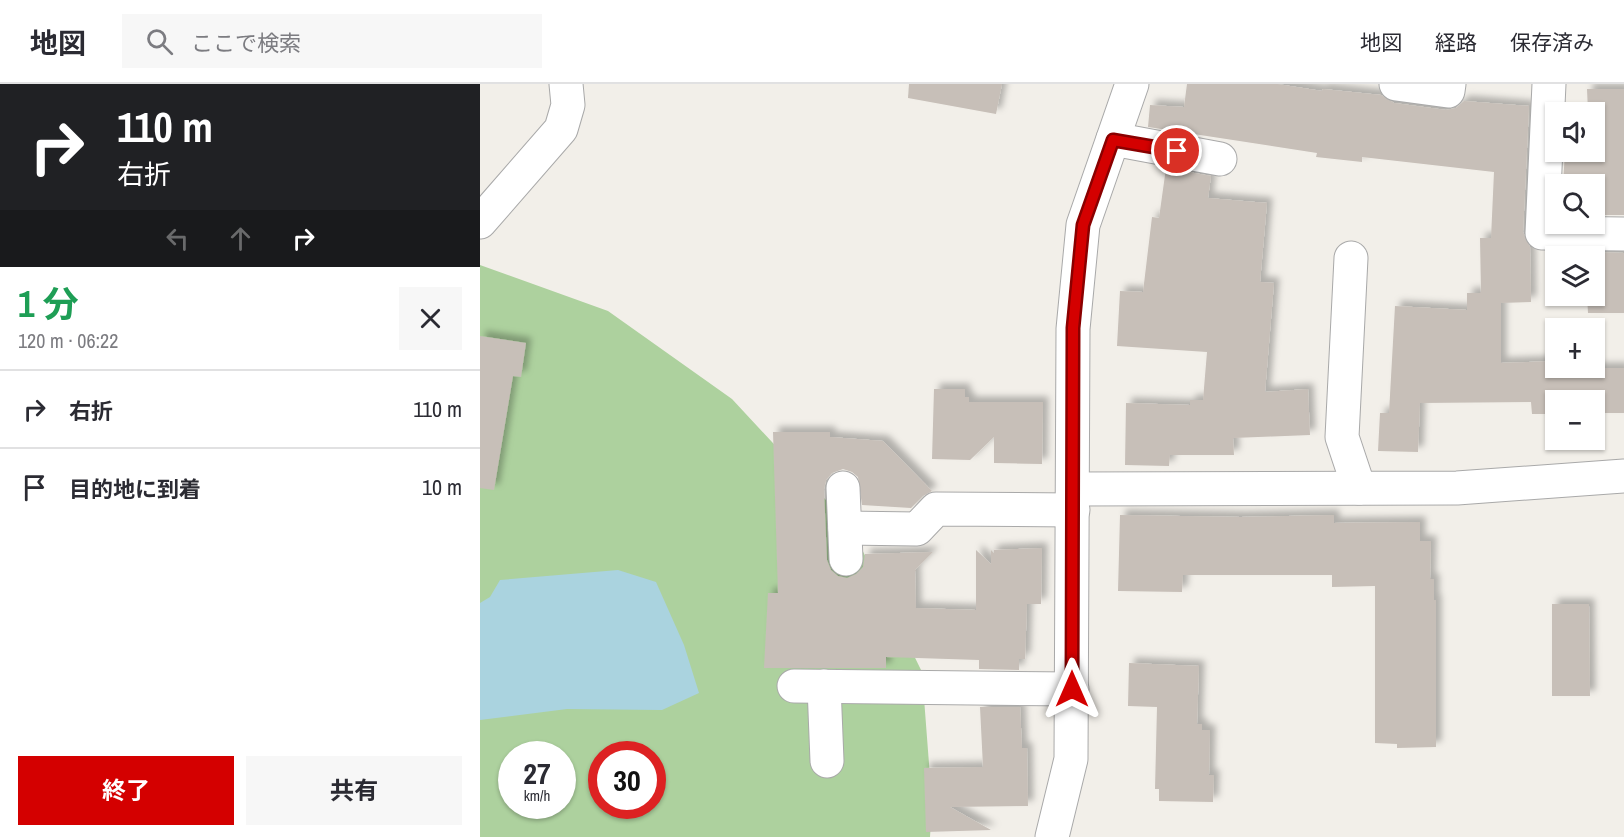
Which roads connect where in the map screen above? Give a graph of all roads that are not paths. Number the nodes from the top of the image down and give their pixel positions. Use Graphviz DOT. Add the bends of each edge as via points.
graph roads {
  1 [pos="566,84"];
  2 [pos="1132,84"];
  3 [pos="1396,84"];
  4 [pos="1449,84"];
  5 [pos="1549,84"];
  6 [pos="1113,140"];
  7 [pos="1220,159"];
  8 [pos="480,222"];
  9 [pos="1624,234"];
  10 [pos="1351,258"];
  11 [pos="1624,476"];
  12 [pos="843,488"];
  13 [pos="1359,488"];
  14 [pos="1073,499"];
  15 [pos="1072,689"];
  16 [pos="826,761"];
  17 [pos="1052,837"];
  1 -- 8 [label="street" via="568,105 561,129"];
  2 -- 6 [label="street"];
  3 -- 4 [label="street" via="1448,91"];
  5 -- 9 [label="street" via="1542,233"];
  6 -- 7 [label="street"];
  6 -- 14 [label="street" via="1083,225 1073,328"];
  10 -- 13 [label="street" via="1342,437"];
  11 -- 13 [label="street" via="1457,488"];
  12 -- 14 [label="street" via="846,544 917,529 936,509"];
  13 -- 14 [label="street"];
  14 -- 15 [label="street"];
  15 -- 16 [label="street" via="809,686"];
  15 -- 17 [label="street" via="1071,759"];
}
